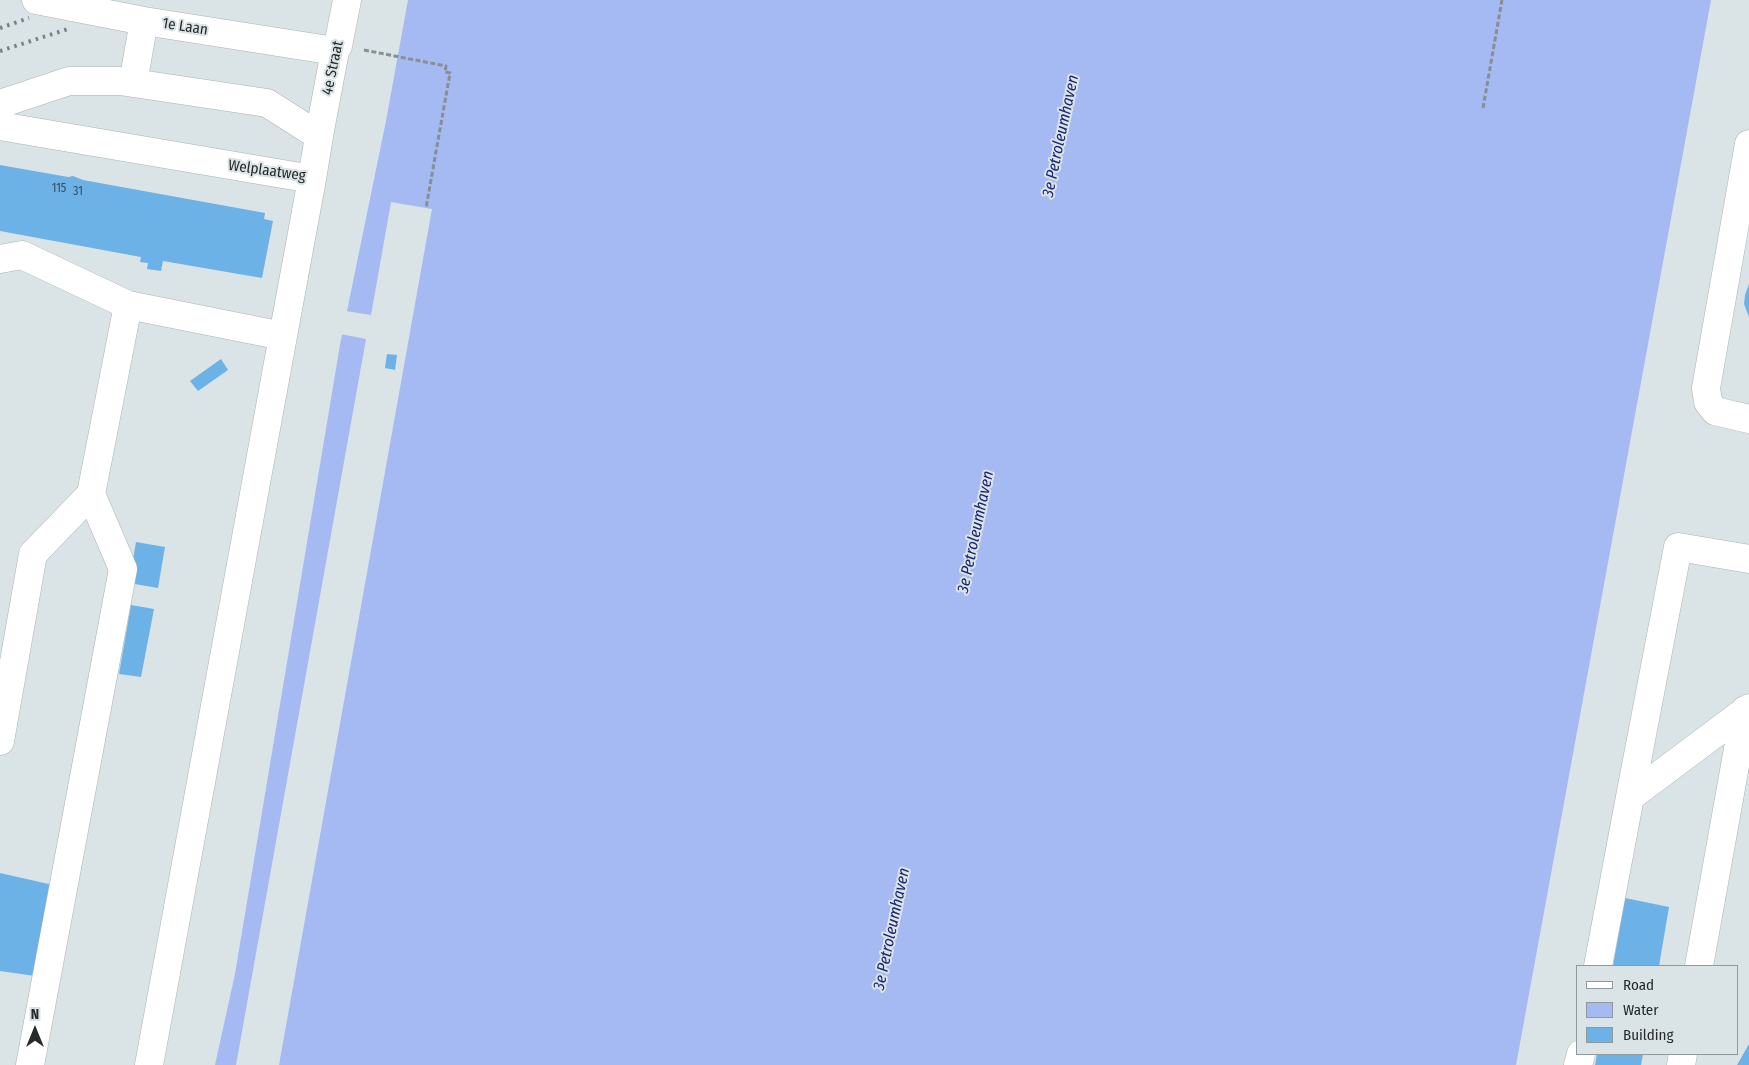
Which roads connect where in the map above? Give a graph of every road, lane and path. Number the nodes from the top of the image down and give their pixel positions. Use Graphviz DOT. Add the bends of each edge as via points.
graph roads {
  1 [pos="36,0"];
  2 [pos="347,0"];
  3 [pos="1502,0"];
  4 [pos="144,21"];
  5 [pos="336,48"];
  6 [pos="133,83"];
  7 [pos="0,104"];
  8 [pos="1483,108"];
  9 [pos="0,126"];
  10 [pos="320,136"];
  11 [pos="1749,144"];
  12 [pos="312,179"];
  13 [pos="426,208"];
  14 [pos="0,259"];
  15 [pos="128,304"];
  16 [pos="283,336"];
  17 [pos="1749,419"];
  18 [pos="91,494"];
  19 [pos="1749,559"];
  20 [pos="1748,710"];
  21 [pos="0,741"];
  22 [pos="1630,797"];
  23 [pos="1598,965"];
  24 [pos="1699,965"];
  25 [pos="30,1065"];
  26 [pos="149,1065"];
  1 -- 4 [label="lane, 1e Laan"];
  2 -- 5 [label="lane, 4e Straat"];
  3 -- 8 [label="path"];
  4 -- 5 [label="lane, 1e Laan"];
  4 -- 6 [label="lane"];
  5 -- 10 [label="lane, 4e Straat"];
  5 -- 13 [label="path" via="446,66 445,72 450,73"];
  6 -- 7 [label="lane" via="69,81"];
  6 -- 10 [label="lane" via="267,103"];
  9 -- 12 [label="lane, Welplaatweg"];
  10 -- 12 [label="lane, Welplaatweg"];
  11 -- 17 [label="lane" via="1706,388 1708,402 1715,412"];
  12 -- 16 [label="lane"];
  14 -- 15 [label="lane" via="22,255"];
  15 -- 16 [label="lane"];
  15 -- 18 [label="lane"];
  16 -- 26 [label="lane"];
  18 -- 21 [label="lane" via="33,554"];
  18 -- 25 [label="lane" via="123,569"];
  19 -- 22 [label="lane" via="1678,547"];
  20 -- 22 [label="lane"];
  20 -- 24 [label="lane"];
  22 -- 23 [label="lane"];
}
